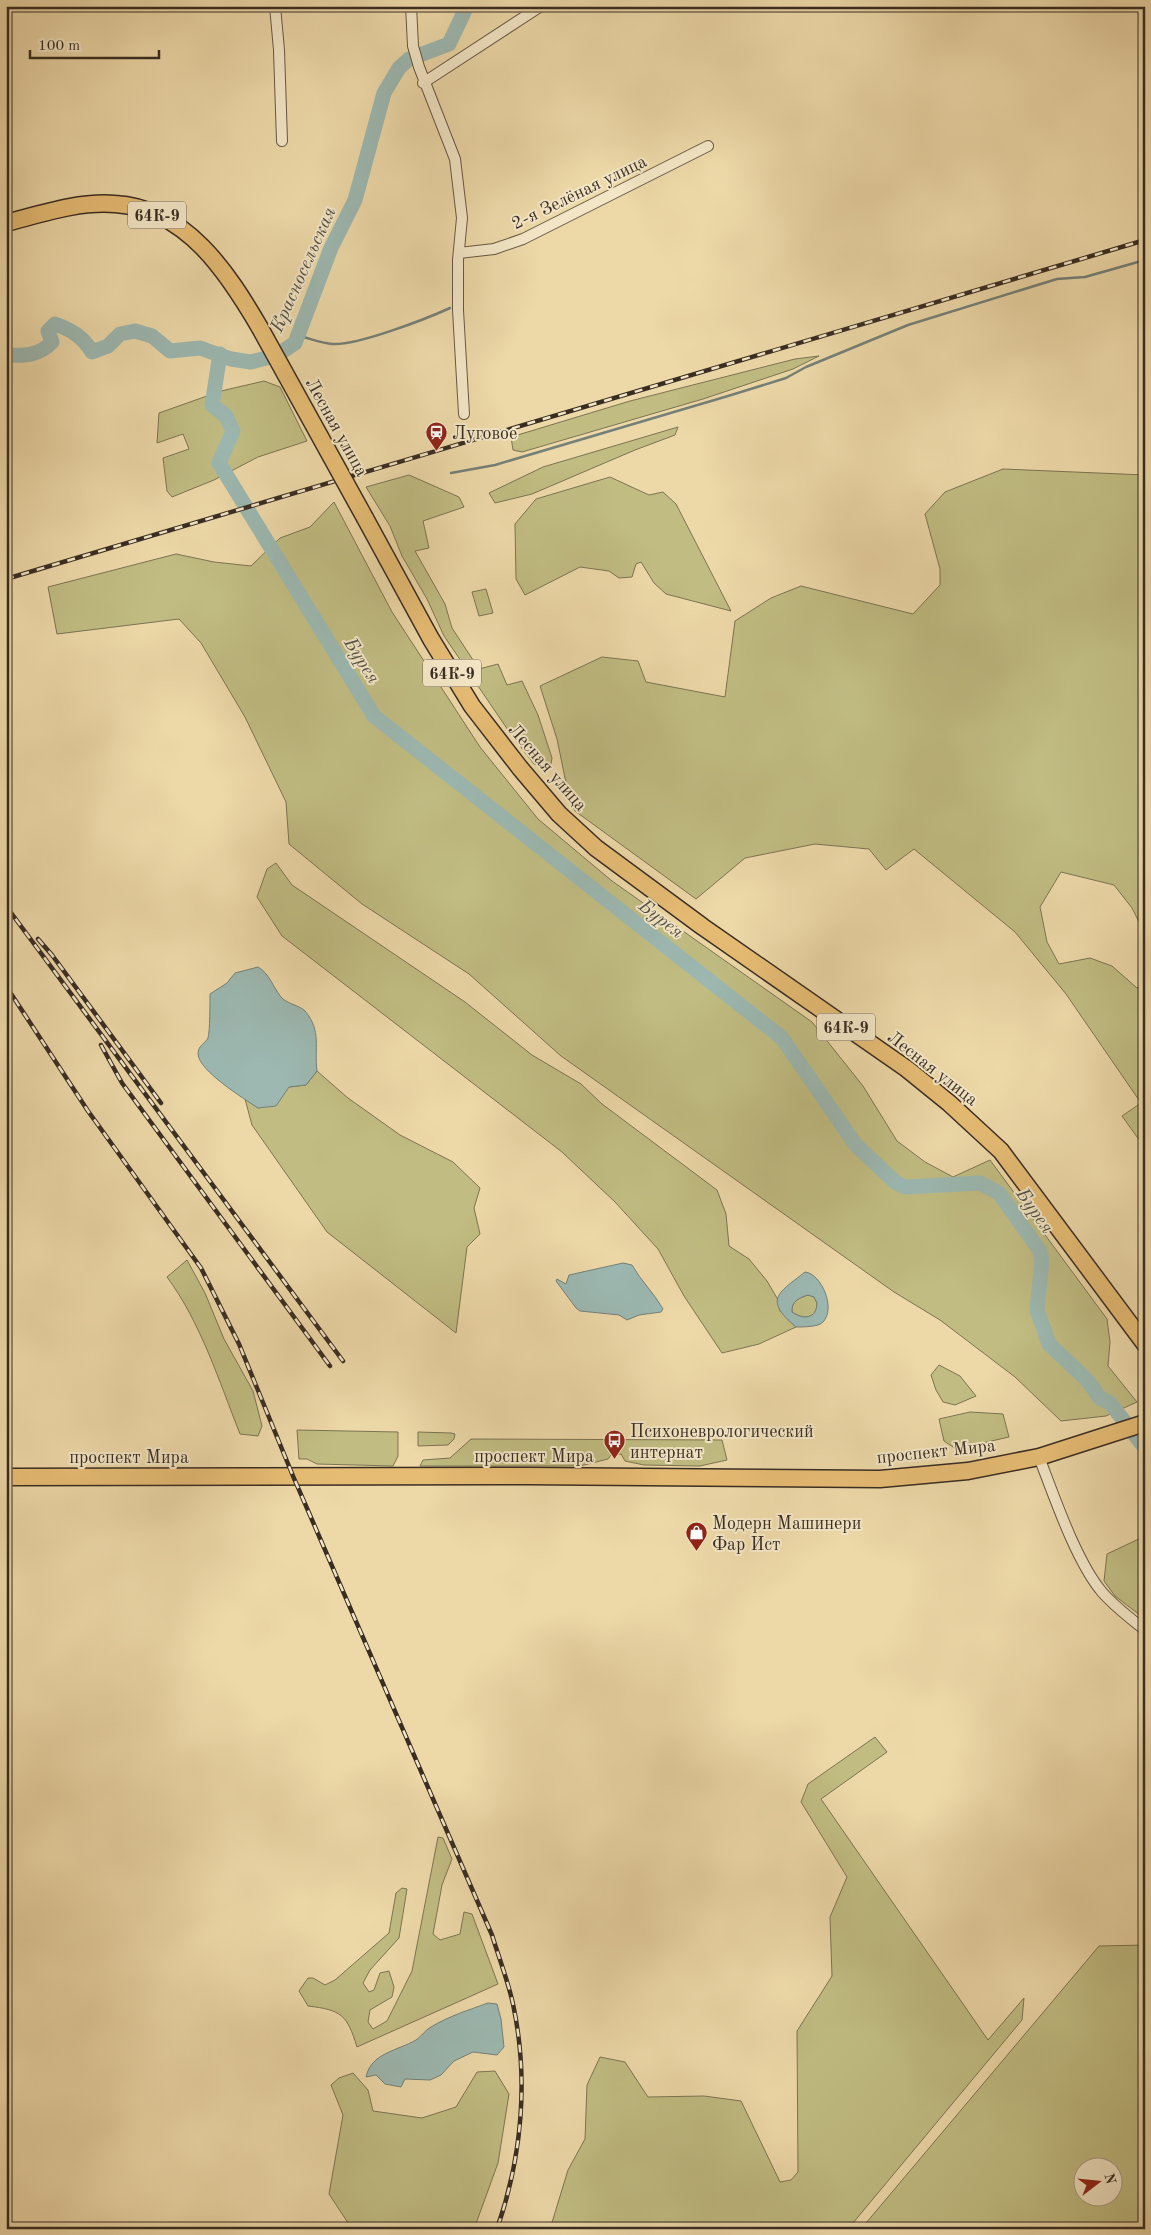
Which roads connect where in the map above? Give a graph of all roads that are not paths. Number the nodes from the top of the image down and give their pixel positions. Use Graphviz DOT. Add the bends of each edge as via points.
graph roads {
  1 [pos="275,6"];
  2 [pos="411,6"];
  3 [pos="541,6"];
  4 [pos="423,82"];
  5 [pos="282,141"];
  6 [pos="708,146"];
  7 [pos="6,223"];
  8 [pos="459,253"];
  9 [pos="464,414"];
  10 [pos="1145,1344"];
  11 [pos="1143,1424"];
  12 [pos="1039,1457"];
  13 [pos="6,1477"];
  14 [pos="1145,1630"];
  1 -- 5 [label="street"];
  2 -- 4 [label="street" via="414,46"];
  3 -- 4 [label="street"];
  4 -- 8 [label="street" via="454,159 462,218"];
  6 -- 8 [label="street, 2-я Зелёная улица" via="523,239 494,249"];
  7 -- 10 [label="main road, Лесная улица / 64К-9, bridge" via="66,207 115,204 149,211 178,225 211,255 237,288 431,639 472,706 559,814 596,848 907,1069 949,1103 1001,1151"];
  8 -- 9 [label="street" via="458,317"];
  11 -- 12 [label="main road, проспект Мира"];
  12 -- 13 [label="main road, проспект Мира" via="968,1471 880,1479"];
  12 -- 14 [label="street" via="1059,1510 1101,1590"];
}
